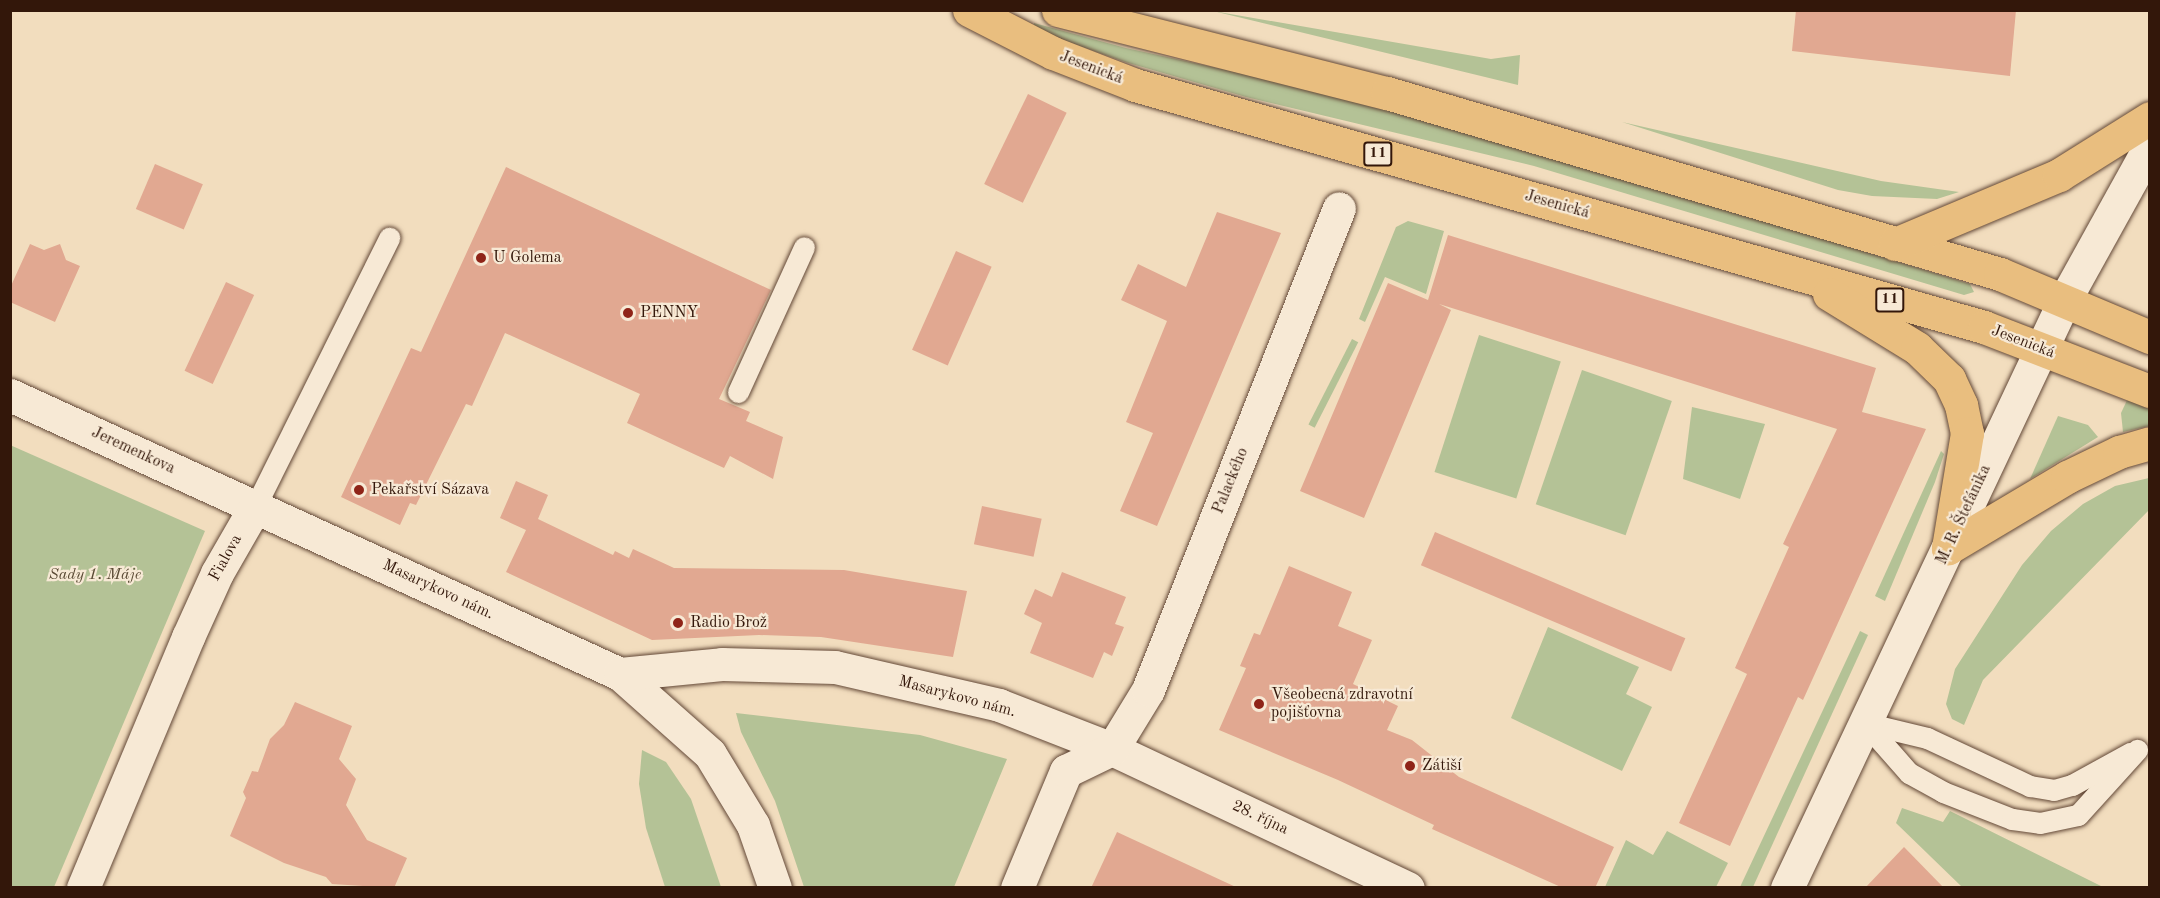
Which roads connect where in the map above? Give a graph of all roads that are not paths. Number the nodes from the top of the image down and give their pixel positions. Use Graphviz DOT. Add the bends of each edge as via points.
graph roads {
  1 [pos="969,10"];
  2 [pos="1058,10"];
  3 [pos="2150,118"];
  4 [pos="2150,146"];
  5 [pos="1339,208"];
  6 [pos="389,238"];
  7 [pos="1895,244"];
  8 [pos="804,247"];
  9 [pos="1797,273"];
  10 [pos="2064,301"];
  11 [pos="2150,336"];
  12 [pos="2042,349"];
  13 [pos="2150,391"];
  14 [pos="738,392"];
  15 [pos="10,395"];
  16 [pos="2150,443"];
  17 [pos="255,507"];
  18 [pos="1948,548"];
  19 [pos="620,674"];
  20 [pos="1865,723"];
  21 [pos="1112,748"];
  22 [pos="83,888"];
  23 [pos="775,888"];
  24 [pos="1017,888"];
  25 [pos="1408,888"];
  26 [pos="1787,888"];
  1 -- 9 [label="main road, Jesenická / 11" via="1053,53 1135,85"];
  2 -- 7 [label="main road" via="1387,93"];
  3 -- 7 [label="main road" via="2059,175"];
  4 -- 10 [label="street, M. R. Štefánika"];
  5 -- 21 [label="street, Palackého" via="1148,690"];
  6 -- 17 [label="lane, Fialova"];
  7 -- 10 [label="main road" via="2000,274"];
  8 -- 14 [label="lane"];
  9 -- 12 [label="main road, Jesenická / 11" via="1984,327"];
  9 -- 18 [label="main road" via="1917,348 1949,379 1961,405 1967,433"];
  10 -- 11 [label="main road"];
  10 -- 12 [label="street, M. R. Štefánika"];
  12 -- 13 [label="main road, Jesenická / 11"];
  12 -- 18 [label="street, M. R. Štefánika"];
  15 -- 17 [label="street, Jeremenkova"];
  16 -- 18 [label="main road" via="2119,452 2067,477"];
  17 -- 19 [label="street, Masarykovo nám."];
  17 -- 22 [label="street, Fialova" via="198,615"];
  18 -- 20 [label="street, M. R. Štefánika"];
  19 -- 21 [label="street, Masarykovo nám." via="722,664 836,667 999,705"];
  19 -- 23 [label="street, Masarykovo nám." via="710,754 753,825"];
  20 -- 20 [label="lane" via="1909,773 1943,792 2012,819 2040,824 2078,815 2137,750 2112,760 2072,785 2054,790 2030,786 1927,738"];
  20 -- 26 [label="street, M. R. Štefánika"];
  21 -- 24 [label="street" via="1066,771"];
  21 -- 25 [label="street, 28. října"];
}
